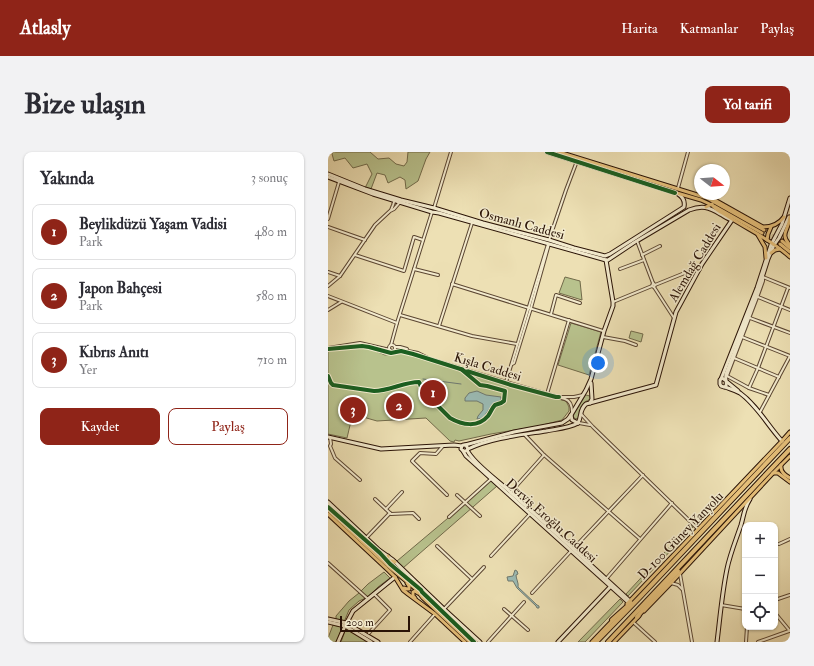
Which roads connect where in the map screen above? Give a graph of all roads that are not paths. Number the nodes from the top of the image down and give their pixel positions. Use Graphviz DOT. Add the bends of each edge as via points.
graph roads {
  1 [pos="451,152"];
  2 [pos="547,152"];
  3 [pos="559,152"];
  4 [pos="688,152"];
  5 [pos="577,161"];
  6 [pos="328,174"];
  7 [pos="328,177"];
  8 [pos="339,182"];
  9 [pos="678,189"];
  10 [pos="675,193"];
  11 [pos="790,198"];
  12 [pos="395,199"];
  13 [pos="400,201"];
  14 [pos="712,204"];
  15 [pos="706,207"];
  16 [pos="434,208"];
  17 [pos="390,211"];
  18 [pos="432,212"];
  19 [pos="790,216"];
  20 [pos="784,217"];
  21 [pos="328,219"];
  22 [pos="732,220"];
  23 [pos="472,223"];
  24 [pos="772,226"];
  25 [pos="328,227"];
  26 [pos="763,232"];
  27 [pos="757,234"];
  28 [pos="365,240"];
  29 [pos="423,240"];
  30 [pos="549,240"];
  31 [pos="767,240"];
  32 [pos="636,241"];
  33 [pos="548,244"];
  34 [pos="773,244"];
  35 [pos="660,246"];
  36 [pos="790,247"];
  37 [pos="782,250"];
  38 [pos="790,252"];
  39 [pos="771,253"];
  40 [pos="355,255"];
  41 [pos="642,255"];
  42 [pos="790,257"];
  43 [pos="606,258"];
  44 [pos="766,258"];
  45 [pos="644,260"];
  46 [pos="700,268"];
  47 [pos="414,269"];
  48 [pos="620,269"];
  49 [pos="328,272"];
  50 [pos="438,275"];
  51 [pos="340,276"];
  52 [pos="762,277"];
  53 [pos="452,284"];
  54 [pos="654,285"];
  55 [pos="328,286"];
  56 [pos="789,288"];
  57 [pos="758,289"];
  58 [pos="328,296"];
  59 [pos="758,297"];
  60 [pos="341,302"];
  61 [pos="613,302"];
  62 [pos="580,303"];
  63 [pos="782,306"];
  64 [pos="528,307"];
  65 [pos="532,308"];
  66 [pos="328,310"];
  67 [pos="790,310"];
  68 [pos="551,314"];
  69 [pos="400,315"];
  70 [pos="674,318"];
  71 [pos="749,318"];
  72 [pos="569,320"];
  73 [pos="397,323"];
  74 [pos="438,327"];
  75 [pos="773,327"];
  76 [pos="604,331"];
  77 [pos="790,333"];
  78 [pos="603,337"];
  79 [pos="742,337"];
  80 [pos="517,344"];
  81 [pos="636,344"];
  82 [pos="391,345"];
  83 [pos="395,347"];
  84 [pos="766,347"];
  85 [pos="328,348"];
  86 [pos="390,350"];
  87 [pos="394,351"];
  88 [pos="412,352"];
  89 [pos="734,358"];
  90 [pos="512,364"];
  91 [pos="758,368"];
  92 [pos="779,377"];
  93 [pos="591,379"];
  94 [pos="721,379"];
  95 [pos="726,379"];
  96 [pos="506,382"];
  97 [pos="725,387"];
  98 [pos="749,388"];
  99 [pos="547,394"];
  100 [pos="584,394"];
  101 [pos="769,395"];
  102 [pos="592,396"];
  103 [pos="559,397"];
  104 [pos="590,402"];
  105 [pos="759,412"];
  106 [pos="580,413"];
  107 [pos="571,415"];
  108 [pos="578,423"];
  109 [pos="593,427"];
  110 [pos="790,432"];
  111 [pos="524,434"];
  112 [pos="329,437"];
  113 [pos="790,438"];
  114 [pos="782,440"];
  115 [pos="329,444"];
  116 [pos="464,445"];
  117 [pos="443,446"];
  118 [pos="449,446"];
  119 [pos="790,449"];
  120 [pos="465,450"];
  121 [pos="790,453"];
  122 [pos="544,455"];
  123 [pos="790,456"];
  124 [pos="781,465"];
  125 [pos="773,473"];
  126 [pos="766,474"];
  127 [pos="643,475"];
  128 [pos="492,478"];
  129 [pos="790,478"];
  130 [pos="360,480"];
  131 [pos="790,482"];
  132 [pos="402,492"];
  133 [pos="510,493"];
  134 [pos="447,494"];
  135 [pos="458,495"];
  136 [pos="751,498"];
  137 [pos="375,499"];
  138 [pos="328,502"];
  139 [pos="465,502"];
  140 [pos="672,503"];
  141 [pos="386,509"];
  142 [pos="328,510"];
  143 [pos="608,512"];
  144 [pos="390,513"];
  145 [pos="531,513"];
  146 [pos="329,516"];
  147 [pos="480,516"];
  148 [pos="449,517"];
  149 [pos="419,519"];
  150 [pos="698,529"];
  151 [pos="366,538"];
  152 [pos="790,539"];
  153 [pos="640,540"];
  154 [pos="780,544"];
  155 [pos="437,546"];
  156 [pos="572,550"];
  157 [pos="372,552"];
  158 [pos="388,556"];
  159 [pos="491,556"];
  160 [pos="395,562"];
  161 [pos="683,562"];
  162 [pos="328,563"];
  163 [pos="484,567"];
  164 [pos="391,569"];
  165 [pos="680,574"];
  166 [pos="401,577"];
  167 [pos="396,578"];
  168 [pos="472,579"];
  169 [pos="605,580"];
  170 [pos="656,581"];
  171 [pos="671,583"];
  172 [pos="611,585"];
  173 [pos="682,589"];
  174 [pos="532,593"];
  175 [pos="375,595"];
  176 [pos="790,595"];
  177 [pos="423,598"];
  178 [pos="778,599"];
  179 [pos="369,600"];
  180 [pos="417,601"];
  181 [pos="524,602"];
  182 [pos="629,602"];
  183 [pos="721,605"];
  184 [pos="742,608"];
  185 [pos="444,609"];
  186 [pos="504,610"];
  187 [pos="435,614"];
  188 [pos="512,616"];
  189 [pos="637,617"];
  190 [pos="778,617"];
  191 [pos="328,620"];
  192 [pos="612,620"];
  193 [pos="633,622"];
  194 [pos="346,625"];
  195 [pos="528,630"];
  196 [pos="747,630"];
  197 [pos="790,631"];
  198 [pos="369,633"];
  199 [pos="338,642"];
  200 [pos="371,642"];
  201 [pos="378,642"];
  202 [pos="410,642"];
  203 [pos="465,642"];
  204 [pos="470,642"];
  205 [pos="480,642"];
  206 [pos="488,642"];
  207 [pos="558,642"];
  208 [pos="592,642"];
  209 [pos="596,642"];
  210 [pos="608,642"];
  211 [pos="614,642"];
  212 [pos="655,642"];
  213 [pos="692,642"];
  214 [pos="717,642"];
  215 [pos="746,642"];
  216 [pos="758,642"];
  1 -- 16 [label="street"];
  2 -- 5 [label="main road"];
  3 -- 9 [label="main road"];
  4 -- 9 [label="street"];
  5 -- 10 [label="main road"];
  5 -- 30 [label="street"];
  6 -- 12 [label="main road, Osmanlı Caddesi"];
  7 -- 8 [label="main road, Osmanlı Caddesi"];
  8 -- 12 [label="main road, Osmanlı Caddesi"];
  8 -- 21 [label="street"];
  9 -- 26 [label="main road" via="709,199"];
  10 -- 14 [label="main road"];
  10 -- 43 [label="main road" via="683,199 684,205 681,209"];
  11 -- 20 [label="main road"];
  12 -- 13 [label="main road, Osmanlı Caddesi"];
  12 -- 17 [label="street"];
  13 -- 16 [label="main road, Osmanlı Caddesi"];
  13 -- 17 [label="street"];
  13 -- 18 [label="main road, Osmanlı Caddesi"];
  14 -- 15 [label="main road"];
  14 -- 22 [label="main road"];
  14 -- 26 [label="main road"];
  15 -- 22 [label="main road"];
  15 -- 43 [label="main road" via="686,211"];
  16 -- 18 [label="main road" via="435,212"];
  16 -- 30 [label="main road, Osmanlı Caddesi"];
  17 -- 28 [label="street"];
  18 -- 23 [label="main road, Osmanlı Caddesi"];
  18 -- 29 [label="street"];
  19 -- 34 [label="main road" via="779,238"];
  19 -- 36 [label="main road" via="784,236"];
  20 -- 24 [label="main road"];
  20 -- 34 [label="main road"];
  22 -- 27 [label="main road"];
  22 -- 46 [label="main road, Alemdağ Caddesi"];
  23 -- 33 [label="main road, Osmanlı Caddesi"];
  23 -- 53 [label="street, Osmanlı Caddesi"];
  24 -- 26 [label="main road"];
  24 -- 31 [label="main road"];
  25 -- 28 [label="street"];
  26 -- 27 [label="main road"];
  26 -- 31 [label="main road"];
  27 -- 44 [label="main road"];
  28 -- 40 [label="street"];
  29 -- 40 [label="street" via="414,237 404,271"];
  29 -- 47 [label="street"];
  30 -- 33 [label="main road" via="546,242"];
  30 -- 43 [label="main road, Osmanlı Caddesi"];
  31 -- 34 [label="main road"];
  32 -- 41 [label="street"];
  33 -- 43 [label="main road, Osmanlı Caddesi"];
  33 -- 64 [label="street"];
  33 -- 65 [label="street"];
  34 -- 37 [label="main road"];
  34 -- 39 [label="main road"];
  34 -- 44 [label="main road"];
  35 -- 41 [label="street"];
  36 -- 38 [label="main road" via="781,243"];
  37 -- 39 [label="main road"];
  37 -- 42 [label="main road"];
  39 -- 52 [label="main road"];
  40 -- 51 [label="street"];
  41 -- 45 [label="street"];
  43 -- 61 [label="main road"];
  44 -- 52 [label="main road"];
  45 -- 48 [label="street"];
  45 -- 54 [label="street"];
  46 -- 54 [label="street"];
  46 -- 70 [label="main road, Alemdağ Caddesi"];
  47 -- 50 [label="street"];
  47 -- 69 [label="street"];
  49 -- 51 [label="street"];
  51 -- 55 [label="street"];
  52 -- 56 [label="street"];
  52 -- 57 [label="main road"];
  52 -- 59 [label="street"];
  53 -- 64 [label="street"];
  53 -- 74 [label="street, Osmanlı Caddesi"];
  54 -- 61 [label="street"];
  54 -- 70 [label="street"];
  56 -- 63 [label="street"];
  57 -- 71 [label="main road"];
  57 -- 94 [label="main road"];
  58 -- 60 [label="street"];
  59 -- 63 [label="street"];
  59 -- 71 [label="street"];
  60 -- 66 [label="street"];
  60 -- 73 [label="street"];
  61 -- 76 [label="main road"];
  62 -- 68 [label="street" via="556,295"];
  63 -- 67 [label="street"];
  63 -- 75 [label="street"];
  64 -- 65 [label="street"];
  64 -- 80 [label="street"];
  65 -- 68 [label="street"];
  65 -- 90 [label="street"];
  68 -- 72 [label="street"];
  69 -- 73 [label="street"];
  69 -- 74 [label="street"];
  70 -- 104 [label="main road, Alemdağ Caddesi" via="656,385"];
  71 -- 75 [label="street"];
  71 -- 79 [label="street"];
  71 -- 95 [label="main road"];
  72 -- 76 [label="street"];
  72 -- 99 [label="street"];
  73 -- 82 [label="street"];
  74 -- 80 [label="street"];
  75 -- 77 [label="street"];
  75 -- 84 [label="street"];
  76 -- 78 [label="main road"];
  78 -- 81 [label="street"];
  78 -- 93 [label="main road"];
  79 -- 84 [label="street"];
  79 -- 89 [label="street"];
  80 -- 90 [label="street"];
  82 -- 83 [label="street"];
  82 -- 86 [label="street"];
  83 -- 87 [label="street"];
  83 -- 88 [label="street"];
  84 -- 91 [label="street"];
  84 -- 92 [label="street" via="790,356"];
  85 -- 86 [label="street" via="360,344"];
  86 -- 87 [label="street"];
  87 -- 88 [label="street"];
  88 -- 96 [label="street, Kışla Caddesi"];
  89 -- 91 [label="street"];
  89 -- 95 [label="street"];
  90 -- 96 [label="street"];
  91 -- 92 [label="street"];
  91 -- 98 [label="street"];
  92 -- 101 [label="street"];
  93 -- 100 [label="main road"];
  93 -- 102 [label="main road"];
  94 -- 95 [label="main road"];
  94 -- 97 [label="main road" via="720,385"];
  95 -- 97 [label="main road"];
  95 -- 98 [label="street"];
  95 -- 105 [label="main road"];
  96 -- 99 [label="street, Kışla Caddesi"];
  97 -- 105 [label="main road" via="743,396"];
  98 -- 101 [label="street"];
  99 -- 103 [label="street, Kışla Caddesi"];
  100 -- 102 [label="main road"];
  100 -- 103 [label="street"];
  100 -- 107 [label="main road"];
  101 -- 105 [label="street"];
  102 -- 104 [label="main road"];
  103 -- 107 [label="street" via="570,402"];
  104 -- 106 [label="main road"];
  105 -- 114 [label="main road"];
  106 -- 108 [label="main road"];
  106 -- 109 [label="street"];
  107 -- 108 [label="main road" via="572,420"];
  107 -- 116 [label="main road" via="562,423"];
  108 -- 109 [label="street"];
  108 -- 111 [label="main road"];
  109 -- 127 [label="street"];
  110 -- 114 [label="main road, D-100 Güney Yanyolu"];
  111 -- 120 [label="main road" via="477,444"];
  111 -- 122 [label="street"];
  112 -- 115 [label="street"];
  112 -- 117 [label="main road" via="381,449"];
  113 -- 170 [label="highway"];
  114 -- 150 [label="main road, D-100 Güney Yanyolu"];
  115 -- 130 [label="street" via="335,458"];
  116 -- 118 [label="main road"];
  116 -- 120 [label="main road, Derviş Eroğlu Caddesi" via="467,446"];
  116 -- 120 [label="main road" via="461,448"];
  117 -- 118 [label="main road"];
  117 -- 134 [label="street" via="436,454 420,453 412,461"];
  118 -- 120 [label="main road"];
  119 -- 126 [label="highway"];
  120 -- 128 [label="main road, Derviş Eroğlu Caddesi" via="465,455"];
  121 -- 126 [label="highway"];
  122 -- 133 [label="street"];
  122 -- 143 [label="street"];
  123 -- 124 [label="main road"];
  124 -- 125 [label="main road"];
  124 -- 129 [label="main road" via="782,472"];
  125 -- 131 [label="main road" via="778,473"];
  125 -- 136 [label="main road"];
  126 -- 161 [label="highway"];
  127 -- 140 [label="street"];
  127 -- 143 [label="street"];
  128 -- 133 [label="main road, Derviş Eroğlu Caddesi"];
  128 -- 139 [label="street"];
  132 -- 141 [label="street"];
  133 -- 145 [label="main road, Derviş Eroğlu Caddesi"];
  135 -- 139 [label="street"];
  136 -- 165 [label="main road"];
  136 -- 183 [label="main road" via="746,506 733,549"];
  137 -- 141 [label="street"];
  138 -- 151 [label="main road"];
  139 -- 147 [label="street"];
  139 -- 148 [label="street"];
  140 -- 150 [label="street"];
  140 -- 153 [label="street"];
  141 -- 144 [label="street"];
  142 -- 157 [label="main road"];
  143 -- 153 [label="street"];
  143 -- 156 [label="street"];
  144 -- 149 [label="street" via="413,513"];
  144 -- 151 [label="street"];
  145 -- 156 [label="main road, Derviş Eroğlu Caddesi"];
  145 -- 159 [label="street"];
  146 -- 167 [label="main road"];
  150 -- 182 [label="main road, D-100 Güney Yanyolu"];
  151 -- 158 [label="main road"];
  152 -- 154 [label="street"];
  153 -- 169 [label="street"];
  155 -- 168 [label="street"];
  156 -- 169 [label="main road, Derviş Eroğlu Caddesi"];
  156 -- 174 [label="street"];
  157 -- 158 [label="main road" via="385,561 388,560"];
  157 -- 164 [label="main road"];
  158 -- 160 [label="main road"];
  160 -- 164 [label="main road" via="389,562"];
  160 -- 185 [label="main road"];
  161 -- 189 [label="highway" via="678,572"];
  161 -- 210 [label="highway"];
  162 -- 179 [label="street"];
  163 -- 168 [label="street"];
  164 -- 166 [label="main road"];
  165 -- 171 [label="main road"];
  165 -- 173 [label="street"];
  166 -- 167 [label="main road" via="409,586 408,589"];
  166 -- 177 [label="main road"];
  167 -- 175 [label="main road"];
  167 -- 180 [label="main road" via="403,590"];
  168 -- 185 [label="street"];
  169 -- 172 [label="main road, Derviş Eroğlu Caddesi"];
  170 -- 192 [label="highway"];
  170 -- 209 [label="highway"];
  171 -- 173 [label="street"];
  171 -- 189 [label="main road"];
  172 -- 182 [label="main road, Derviş Eroğlu Caddesi"];
  172 -- 207 [label="main road"];
  173 -- 213 [label="street"];
  175 -- 179 [label="main road"];
  175 -- 198 [label="street" via="390,610"];
  176 -- 178 [label="street"];
  177 -- 180 [label="main road" via="414,591 412,593"];
  177 -- 204 [label="main road"];
  179 -- 194 [label="main road" via="353,611"];
  180 -- 187 [label="main road"];
  181 -- 188 [label="street"];
  182 -- 192 [label="main road, D-100 Güney Yanyolu"];
  183 -- 184 [label="street"];
  183 -- 214 [label="main road"];
  185 -- 205 [label="main road"];
  186 -- 188 [label="street"];
  187 -- 202 [label="street"];
  187 -- 203 [label="main road"];
  188 -- 195 [label="street"];
  188 -- 206 [label="street"];
  189 -- 193 [label="main road"];
  190 -- 197 [label="street"];
  191 -- 194 [label="main road"];
  192 -- 208 [label="main road, D-100 Güney Yanyolu"];
  193 -- 211 [label="main road"];
  193 -- 212 [label="street"];
  194 -- 199 [label="main road"];
  194 -- 200 [label="main road"];
  194 -- 201 [label="main road"];
  196 -- 215 [label="street"];
  197 -- 216 [label="street"];
}
